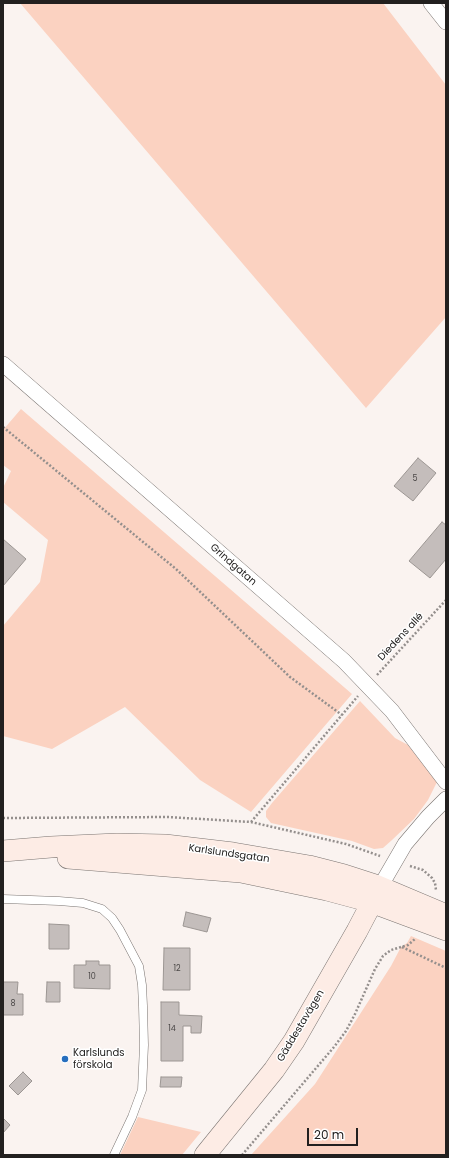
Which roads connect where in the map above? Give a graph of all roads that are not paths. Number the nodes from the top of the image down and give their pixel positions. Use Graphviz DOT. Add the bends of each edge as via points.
graph roads {
  1 [pos="432,3"];
  2 [pos="446,22"];
  3 [pos="3,364"];
  4 [pos="446,782"];
  5 [pos="446,799"];
  6 [pos="3,851"];
  7 [pos="3,855"];
  8 [pos="376,895"];
  9 [pos="3,899"];
  10 [pos="433,915"];
  11 [pos="446,930"];
  12 [pos="114,1155"];
  13 [pos="205,1155"];
  1 -- 2 [label="street"];
  3 -- 4 [label="street, Grindgatan" via="344,661 392,711"];
  5 -- 8 [label="street" via="405,844"];
  6 -- 8 [label="main road, Karlslundsgatan" via="117,844 165,845 233,853 309,866 344,875"];
  7 -- 8 [label="main road, Karlslundsgatan" via="90,859 241,872 327,890"];
  8 -- 10 [label="main road, Karlslundsgatan"];
  8 -- 13 [label="main road, Gäddestavägen" via="294,1041 274,1070"];
  9 -- 12 [label="lane" via="77,902 102,909 120,930 139,966 144,1045 142,1090"];
  10 -- 11 [label="main road, Karlslundsgatan"];
}
